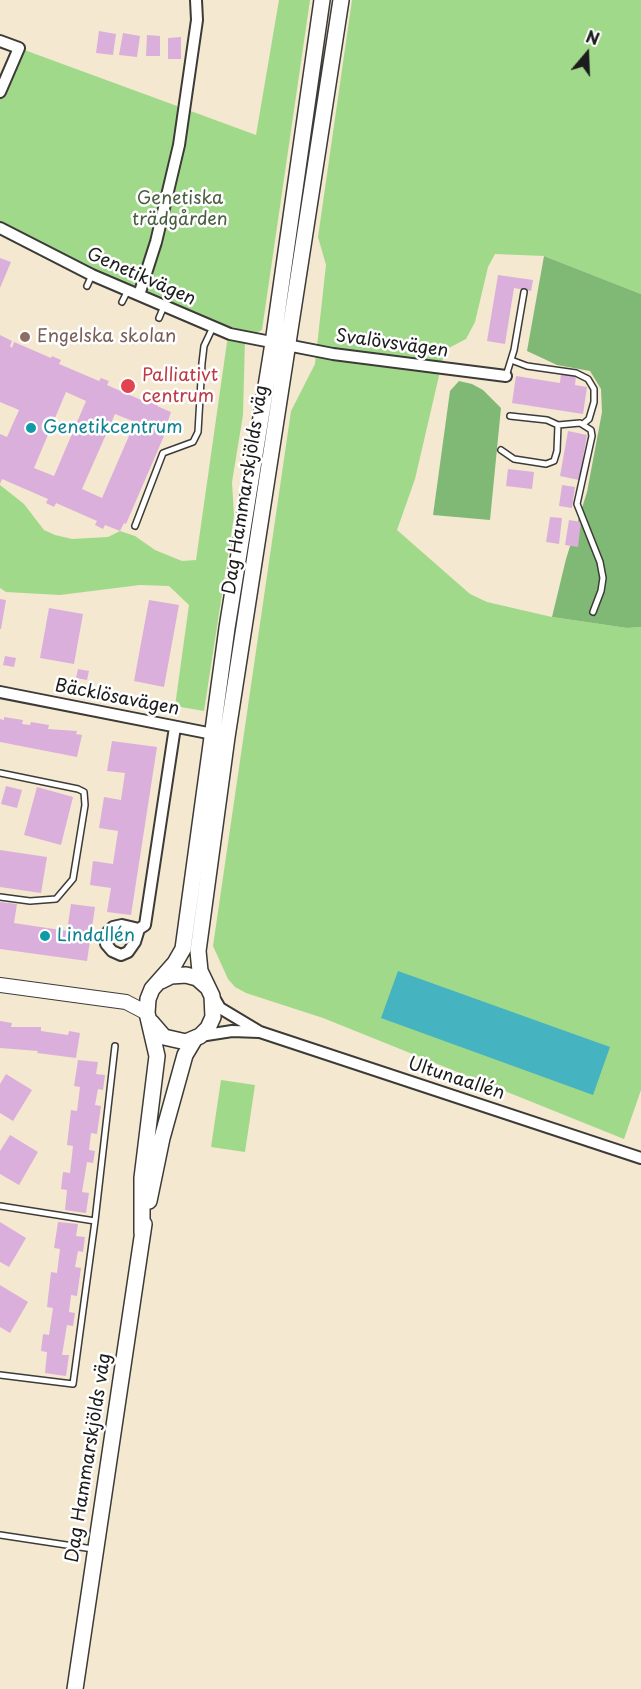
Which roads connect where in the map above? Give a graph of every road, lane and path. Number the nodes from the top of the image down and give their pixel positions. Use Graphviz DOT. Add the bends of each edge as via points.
graph roads {
  1 [pos="196,0"];
  2 [pos="322,0"];
  3 [pos="340,0"];
  4 [pos="0,41"];
  5 [pos="0,92"];
  6 [pos="0,228"];
  7 [pos="92,275"];
  8 [pos="87,286"];
  9 [pos="128,291"];
  10 [pos="524,292"];
  11 [pos="139,295"];
  12 [pos="122,302"];
  13 [pos="164,306"];
  14 [pos="159,318"];
  15 [pos="213,327"];
  16 [pos="273,343"];
  17 [pos="289,346"];
  18 [pos="511,360"];
  19 [pos="506,376"];
  20 [pos="510,416"];
  21 [pos="583,424"];
  22 [pos="558,425"];
  23 [pos="501,450"];
  24 [pos="135,526"];
  25 [pos="593,612"];
  26 [pos="0,692"];
  27 [pos="175,726"];
  28 [pos="220,735"];
  29 [pos="0,773"];
  30 [pos="0,897"];
  31 [pos="139,929"];
  32 [pos="157,985"];
  33 [pos="0,986"];
  34 [pos="209,991"];
  35 [pos="126,1002"];
  36 [pos="148,1016"];
  37 [pos="261,1032"];
  38 [pos="197,1038"];
  39 [pos="115,1046"];
  40 [pos="641,1158"];
  41 [pos="0,1206"];
  42 [pos="95,1221"];
  43 [pos="142,1233"];
  44 [pos="0,1375"];
  45 [pos="0,1535"];
  46 [pos="94,1550"];
  47 [pos="75,1689"];
  1 -- 11 [label="street" via="197,20 179,146"];
  2 -- 16 [label="main road, Dag Hammarskjölds väg"];
  3 -- 17 [label="main road, Dag Hammarskjölds väg"];
  4 -- 5 [label="street" via="19,48"];
  6 -- 7 [label="street, Genetikvägen"];
  7 -- 8 [label="lane"];
  7 -- 9 [label="street, Genetikvägen"];
  9 -- 11 [label="street, Genetikvägen"];
  9 -- 12 [label="lane"];
  10 -- 18 [label="lane"];
  11 -- 13 [label="street, Genetikvägen"];
  13 -- 14 [label="lane"];
  13 -- 15 [label="street, Genetikvägen"];
  15 -- 16 [label="street, Genetikvägen"];
  15 -- 24 [label="lane" via="204,346 198,432 193,442 163,453"];
  16 -- 17 [label="street, Svalövsvägen"];
  16 -- 28 [label="main road, Dag Hammarskjölds väg" via="227,628"];
  17 -- 19 [label="street, Svalövsvägen"];
  17 -- 28 [label="main road, Dag Hammarskjölds väg"];
  18 -- 19 [label="lane"];
  18 -- 21 [label="lane" via="588,379 594,388 594,402 589,419"];
  20 -- 22 [label="lane"];
  21 -- 22 [label="lane"];
  21 -- 25 [label="lane" via="591,429 592,436 577,504 603,578"];
  22 -- 23 [label="lane" via="558,446 551,463 514,459"];
  26 -- 27 [label="street, Bäcklösavägen"];
  27 -- 28 [label="street, Bäcklösavägen"];
  27 -- 31 [label="street" via="146,925"];
  28 -- 32 [label="main road, Dag Hammarskjölds väg" via="183,949"];
  28 -- 34 [label="main road, Dag Hammarskjölds väg" via="197,960"];
  29 -- 30 [label="lane" via="78,789 84,792 85,805 74,879 56,899"];
  32 -- 34 [label="main road" via="171,976 186,975 197,978"];
  32 -- 35 [label="street"];
  32 -- 36 [label="main road, Dag Hammarskjölds väg" via="148,999"];
  33 -- 35 [label="street"];
  34 -- 37 [label="street, Ultunaallén" via="220,1008"];
  34 -- 38 [label="main road, Dag Hammarskjölds väg" via="213,1017"];
  35 -- 36 [label="street"];
  36 -- 38 [label="main road" via="164,1037 175,1041"];
  36 -- 43 [label="main road, Dag Hammarskjölds väg" via="157,1063 142,1178"];
  37 -- 38 [label="street, Ultunaallén" via="232,1031"];
  37 -- 40 [label="street, Ultunaallén"];
  38 -- 43 [label="main road, Dag Hammarskjölds väg" via="185,1055"];
  39 -- 42 [label="lane"];
  41 -- 42 [label="lane"];
  42 -- 44 [label="lane" via="73,1384"];
  43 -- 46 [label="main road, Dag Hammarskjölds väg"];
  45 -- 46 [label="lane"];
  46 -- 47 [label="main road, Dag Hammarskjölds väg"];
}
